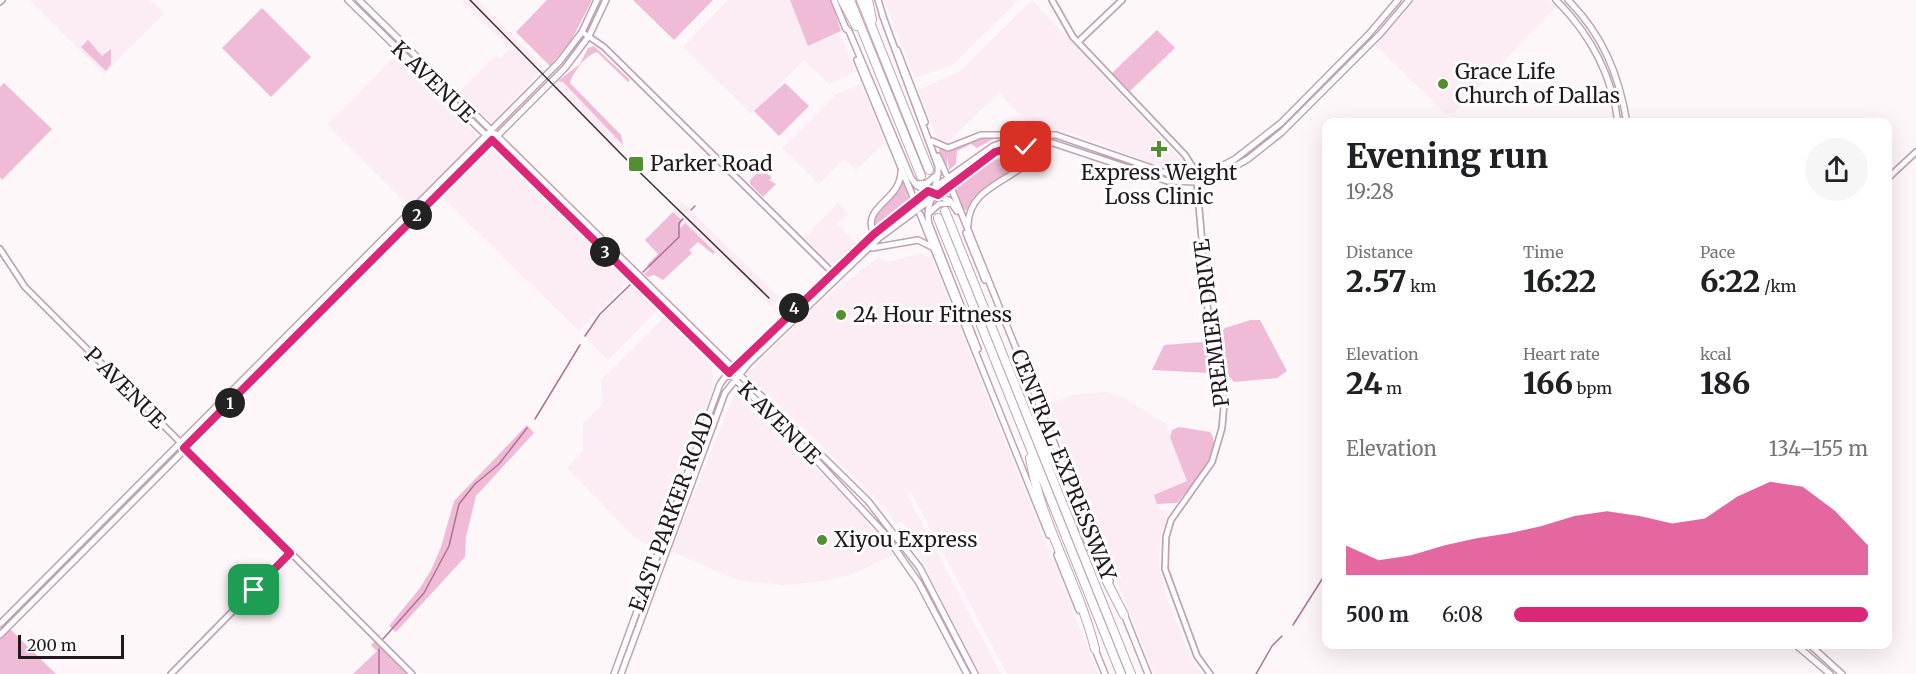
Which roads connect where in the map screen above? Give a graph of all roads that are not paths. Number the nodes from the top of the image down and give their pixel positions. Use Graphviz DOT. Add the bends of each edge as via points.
graph roads {
  1 [pos="348,0"];
  2 [pos="360,0"];
  3 [pos="597,0"];
  4 [pos="606,0"];
  5 [pos="834,0"];
  6 [pos="842,0"];
  7 [pos="850,0"];
  8 [pos="861,0"];
  9 [pos="868,0"];
  10 [pos="878,0"];
  11 [pos="1052,0"];
  12 [pos="1122,0"];
  13 [pos="1398,0"];
  14 [pos="1409,0"];
  15 [pos="1556,0"];
  16 [pos="1568,0"];
  17 [pos="882,14"];
  18 [pos="845,27"];
  19 [pos="582,32"];
  20 [pos="1369,34"];
  21 [pos="589,36"];
  22 [pos="876,39"];
  23 [pos="1374,40"];
  24 [pos="1078,42"];
  25 [pos="868,46"];
  26 [pos="408,47"];
  27 [pos="402,53"];
  28 [pos="434,73"];
  29 [pos="429,79"];
  30 [pos="521,101"];
  31 [pos="527,106"];
  32 [pos="1617,118"];
  33 [pos="1626,118"];
  34 [pos="494,133"];
  35 [pos="1024,135"];
  36 [pos="489,137"];
  37 [pos="932,141"];
  38 [pos="1029,142"];
  39 [pos="1082,142"];
  40 [pos="1079,150"];
  41 [pos="1916,152"];
  42 [pos="1123,158"];
  43 [pos="1235,159"];
  44 [pos="1120,165"];
  45 [pos="1239,165"];
  46 [pos="900,166"];
  47 [pos="929,170"];
  48 [pos="938,174"];
  49 [pos="946,174"];
  50 [pos="1892,175"];
  51 [pos="921,176"];
  52 [pos="1197,179"];
  53 [pos="915,184"];
  54 [pos="936,185"];
  55 [pos="952,190"];
  56 [pos="933,193"];
  57 [pos="558,196"];
  58 [pos="913,197"];
  59 [pos="554,201"];
  60 [pos="930,201"];
  61 [pos="951,203"];
  62 [pos="945,211"];
  63 [pos="920,214"];
  64 [pos="927,216"];
  65 [pos="938,218"];
  66 [pos="968,226"];
  67 [pos="874,234"];
  68 [pos="599,235"];
  69 [pos="594,240"];
  70 [pos="0,249"];
  71 [pos="935,250"];
  72 [pos="865,251"];
  73 [pos="629,271"];
  74 [pos="832,273"];
  75 [pos="838,278"];
  76 [pos="798,304"];
  77 [pos="803,310"];
  78 [pos="1014,344"];
  79 [pos="730,370"];
  80 [pos="737,376"];
  81 [pos="998,407"];
  82 [pos="1028,418"];
  83 [pos="705,424"];
  84 [pos="712,427"];
  85 [pos="1028,444"];
  86 [pos="183,446"];
  87 [pos="807,446"];
  88 [pos="689,468"];
  89 [pos="696,471"];
  90 [pos="861,494"];
  91 [pos="855,500"];
  92 [pos="672,512"];
  93 [pos="680,515"];
  94 [pos="290,553"];
  95 [pos="43,581"];
  96 [pos="48,586"];
  97 [pos="1124,615"];
  98 [pos="0,624"];
  99 [pos="632,624"];
  100 [pos="639,626"];
  101 [pos="0,635"];
  102 [pos="1095,649"];
  103 [pos="1801,649"];
  104 [pos="1814,649"];
  105 [pos="171,674"];
  106 [pos="412,674"];
  107 [pos="614,674"];
  108 [pos="621,674"];
  109 [pos="967,674"];
  110 [pos="975,674"];
  111 [pos="1105,674"];
  112 [pos="1121,674"];
  113 [pos="1131,674"];
  114 [pos="1148,674"];
  115 [pos="1210,674"];
  116 [pos="1830,674"];
  117 [pos="1842,674"];
  1 -- 27 [label="main road, K AVENUE"];
  2 -- 26 [label="main road, K AVENUE"];
  3 -- 19 [label="main road"];
  4 -- 21 [label="main road"];
  5 -- 18 [label="main road"];
  6 -- 25 [label="highway"];
  7 -- 25 [label="highway"];
  8 -- 22 [label="highway"];
  9 -- 22 [label="highway"];
  10 -- 17 [label="main road"];
  11 -- 24 [label="street, PREMIER DRIVE"];
  12 -- 24 [label="street"];
  13 -- 20 [label="main road"];
  14 -- 23 [label="main road"];
  15 -- 32 [label="main road" via="1596,51"];
  16 -- 33 [label="main road" via="1610,57"];
  17 -- 37 [label="main road"];
  17 -- 48 [label="main road"];
  18 -- 46 [label="main road"];
  18 -- 53 [label="main road"];
  19 -- 21 [label="street"];
  19 -- 30 [label="main road" via="565,56"];
  20 -- 23 [label="main road"];
  20 -- 43 [label="main road" via="1281,123"];
  21 -- 31 [label="main road" via="565,68"];
  21 -- 74 [label="street"];
  22 -- 47 [label="highway"];
  23 -- 45 [label="main road" via="1282,132"];
  24 -- 52 [label="street, PREMIER DRIVE" via="1185,154"];
  25 -- 51 [label="highway"];
  26 -- 27 [label="main road"];
  26 -- 28 [label="main road, K AVENUE"];
  27 -- 29 [label="main road, K AVENUE"];
  28 -- 29 [label="main road"];
  28 -- 34 [label="main road, K AVENUE"];
  29 -- 36 [label="main road, K AVENUE"];
  30 -- 31 [label="main road"];
  30 -- 34 [label="main road"];
  31 -- 34 [label="main road"];
  34 -- 36 [label="main road"];
  34 -- 57 [label="main road, K AVENUE"];
  35 -- 37 [label="main road" via="981,135 948,148"];
  35 -- 39 [label="main road" via="1056,135"];
  35 -- 54 [label="main road" via="993,146"];
  36 -- 59 [label="main road, K AVENUE"];
  36 -- 86 [label="main road"];
  37 -- 49 [label="main road"];
  38 -- 40 [label="main road" via="1053,142"];
  38 -- 56 [label="main road" via="995,152"];
  38 -- 66 [label="main road" via="1022,167 976,198 969,208"];
  39 -- 40 [label="main road"];
  39 -- 42 [label="main road"];
  40 -- 44 [label="main road"];
  41 -- 50 [label="street"];
  42 -- 44 [label="main road"];
  42 -- 52 [label="main road"];
  43 -- 45 [label="main road"];
  43 -- 52 [label="main road"];
  44 -- 52 [label="main road" via="1167,181"];
  45 -- 52 [label="main road" via="1218,177"];
  46 -- 58 [label="main road"];
  46 -- 67 [label="main road" via="896,190 870,217"];
  48 -- 53 [label="main road" via="927,183"];
  48 -- 54 [label="main road"];
  52 -- 115 [label="street, PREMIER DRIVE" via="1208,312 1223,386 1222,428 1211,465 1172,520 1166,537 1165,569 1197,656"];
  53 -- 56 [label="main road"];
  54 -- 56 [label="main road"];
  55 -- 66 [label="main road, CENTRAL EXPRESSWAY"];
  56 -- 60 [label="main road, EAST PARKER ROAD"];
  56 -- 61 [label="main road"];
  56 -- 67 [label="main road, EAST PARKER ROAD"];
  57 -- 59 [label="main road"];
  57 -- 68 [label="main road, K AVENUE"];
  59 -- 69 [label="main road, K AVENUE"];
  60 -- 64 [label="main road"];
  60 -- 72 [label="main road, EAST PARKER ROAD"];
  61 -- 64 [label="main road" via="939,204"];
  61 -- 78 [label="main road" via="957,209"];
  62 -- 82 [label="highway, CENTRAL EXPRESSWAY"];
  63 -- 71 [label="main road, CENTRAL EXPRESSWAY"];
  64 -- 81 [label="main road"];
  65 -- 85 [label="highway, CENTRAL EXPRESSWAY"];
  66 -- 78 [label="main road, CENTRAL EXPRESSWAY"];
  67 -- 74 [label="main road, EAST PARKER ROAD"];
  68 -- 69 [label="main road"];
  68 -- 73 [label="main road, K AVENUE"];
  69 -- 73 [label="main road, K AVENUE"];
  70 -- 86 [label="street, P AVENUE" via="20,282"];
  71 -- 72 [label="main road" via="918,240"];
  71 -- 81 [label="main road, CENTRAL EXPRESSWAY"];
  72 -- 75 [label="main road, EAST PARKER ROAD"];
  73 -- 79 [label="main road, K AVENUE"];
  74 -- 75 [label="street"];
  74 -- 76 [label="main road, EAST PARKER ROAD"];
  75 -- 77 [label="main road, EAST PARKER ROAD"];
  76 -- 77 [label="main road"];
  76 -- 79 [label="main road, EAST PARKER ROAD"];
  77 -- 80 [label="main road, EAST PARKER ROAD"];
  78 -- 97 [label="main road, CENTRAL EXPRESSWAY"];
  79 -- 80 [label="main road, K AVENUE"];
  79 -- 83 [label="main road, EAST PARKER ROAD"];
  80 -- 84 [label="main road, EAST PARKER ROAD" via="723,396"];
  80 -- 87 [label="main road, K AVENUE"];
  81 -- 102 [label="main road, CENTRAL EXPRESSWAY"];
  82 -- 97 [label="highway" via="1041,430"];
  82 -- 113 [label="highway, CENTRAL EXPRESSWAY"];
  83 -- 84 [label="main road"];
  83 -- 88 [label="main road, EAST PARKER ROAD"];
  84 -- 89 [label="main road, EAST PARKER ROAD"];
  85 -- 102 [label="highway" via="1033,471"];
  85 -- 112 [label="highway, CENTRAL EXPRESSWAY"];
  86 -- 94 [label="street, P AVENUE"];
  86 -- 95 [label="main road"];
  86 -- 96 [label="main road"];
  87 -- 90 [label="main road, K AVENUE"];
  87 -- 91 [label="main road, K AVENUE"];
  88 -- 89 [label="main road"];
  88 -- 92 [label="main road, EAST PARKER ROAD"];
  89 -- 93 [label="main road, EAST PARKER ROAD"];
  90 -- 91 [label="main road"];
  90 -- 110 [label="main road, K AVENUE" via="920,568"];
  91 -- 109 [label="main road, K AVENUE" via="919,583"];
  92 -- 93 [label="main road"];
  92 -- 99 [label="main road, EAST PARKER ROAD"];
  93 -- 100 [label="main road, EAST PARKER ROAD"];
  94 -- 105 [label="street"];
  94 -- 106 [label="street, P AVENUE"];
  95 -- 96 [label="main road"];
  95 -- 98 [label="main road"];
  96 -- 101 [label="main road"];
  97 -- 114 [label="main road, CENTRAL EXPRESSWAY"];
  99 -- 100 [label="main road"];
  99 -- 107 [label="main road, EAST PARKER ROAD"];
  100 -- 108 [label="main road, EAST PARKER ROAD"];
  102 -- 111 [label="main road, CENTRAL EXPRESSWAY"];
  103 -- 116 [label="main road"];
  104 -- 117 [label="main road"];
}
